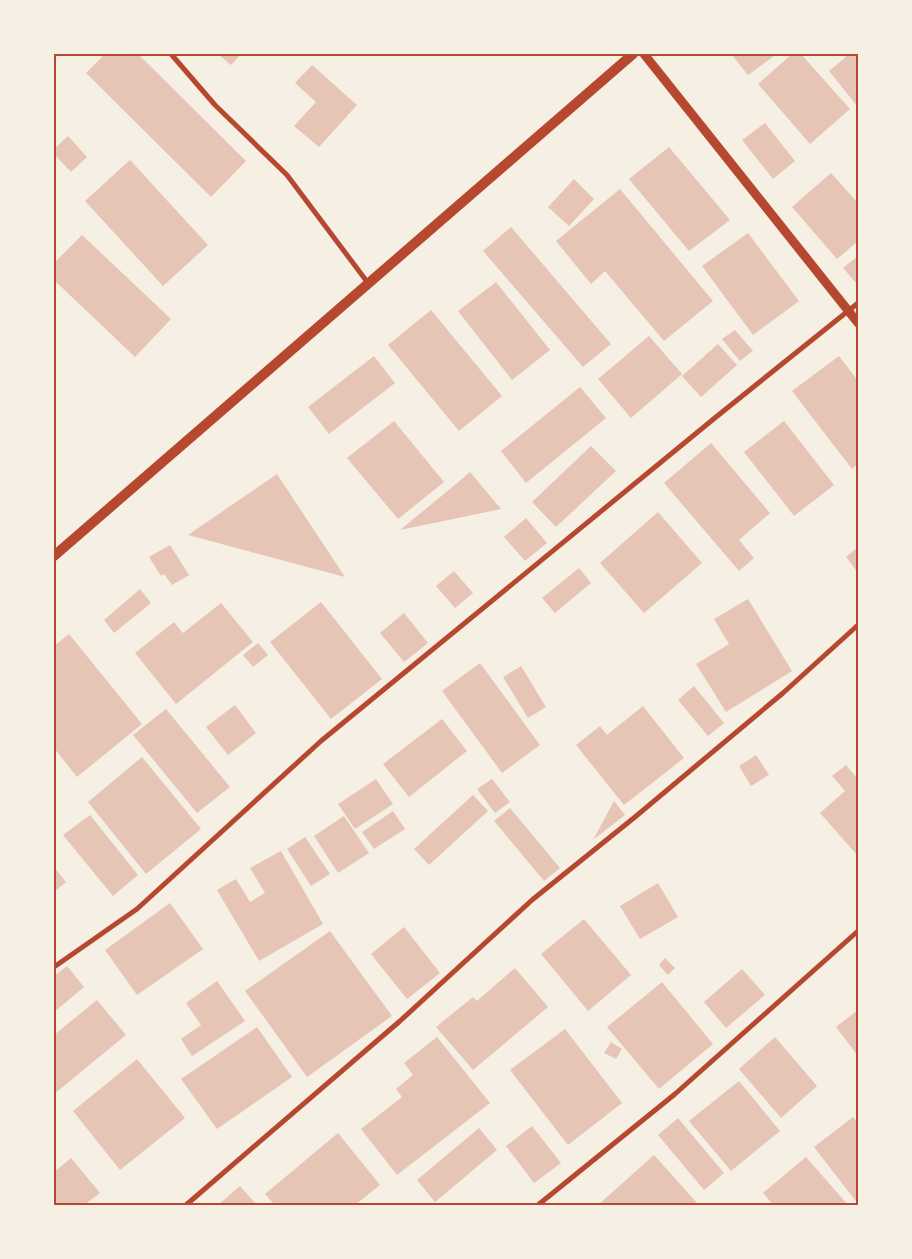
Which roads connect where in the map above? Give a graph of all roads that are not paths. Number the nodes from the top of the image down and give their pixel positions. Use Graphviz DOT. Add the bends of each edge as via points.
graph roads {
  1 [pos="171,54"];
  2 [pos="633,54"];
  3 [pos="644,54"];
  4 [pos="368,284"];
  5 [pos="858,303"];
  6 [pos="848,310"];
  7 [pos="858,323"];
  8 [pos="54,556"];
  9 [pos="858,625"];
  10 [pos="858,931"];
  11 [pos="54,967"];
  12 [pos="186,1205"];
  13 [pos="538,1205"];
  1 -- 4 [label="street" via="215,104 286,175"];
  2 -- 4 [label="main road"];
  3 -- 6 [label="street"];
  4 -- 8 [label="main road"];
  5 -- 6 [label="street"];
  6 -- 7 [label="street"];
  6 -- 11 [label="street" via="322,741 137,909"];
  9 -- 12 [label="street" via="775,699 532,900 400,1020"];
  10 -- 13 [label="street" via="675,1094"];
}
